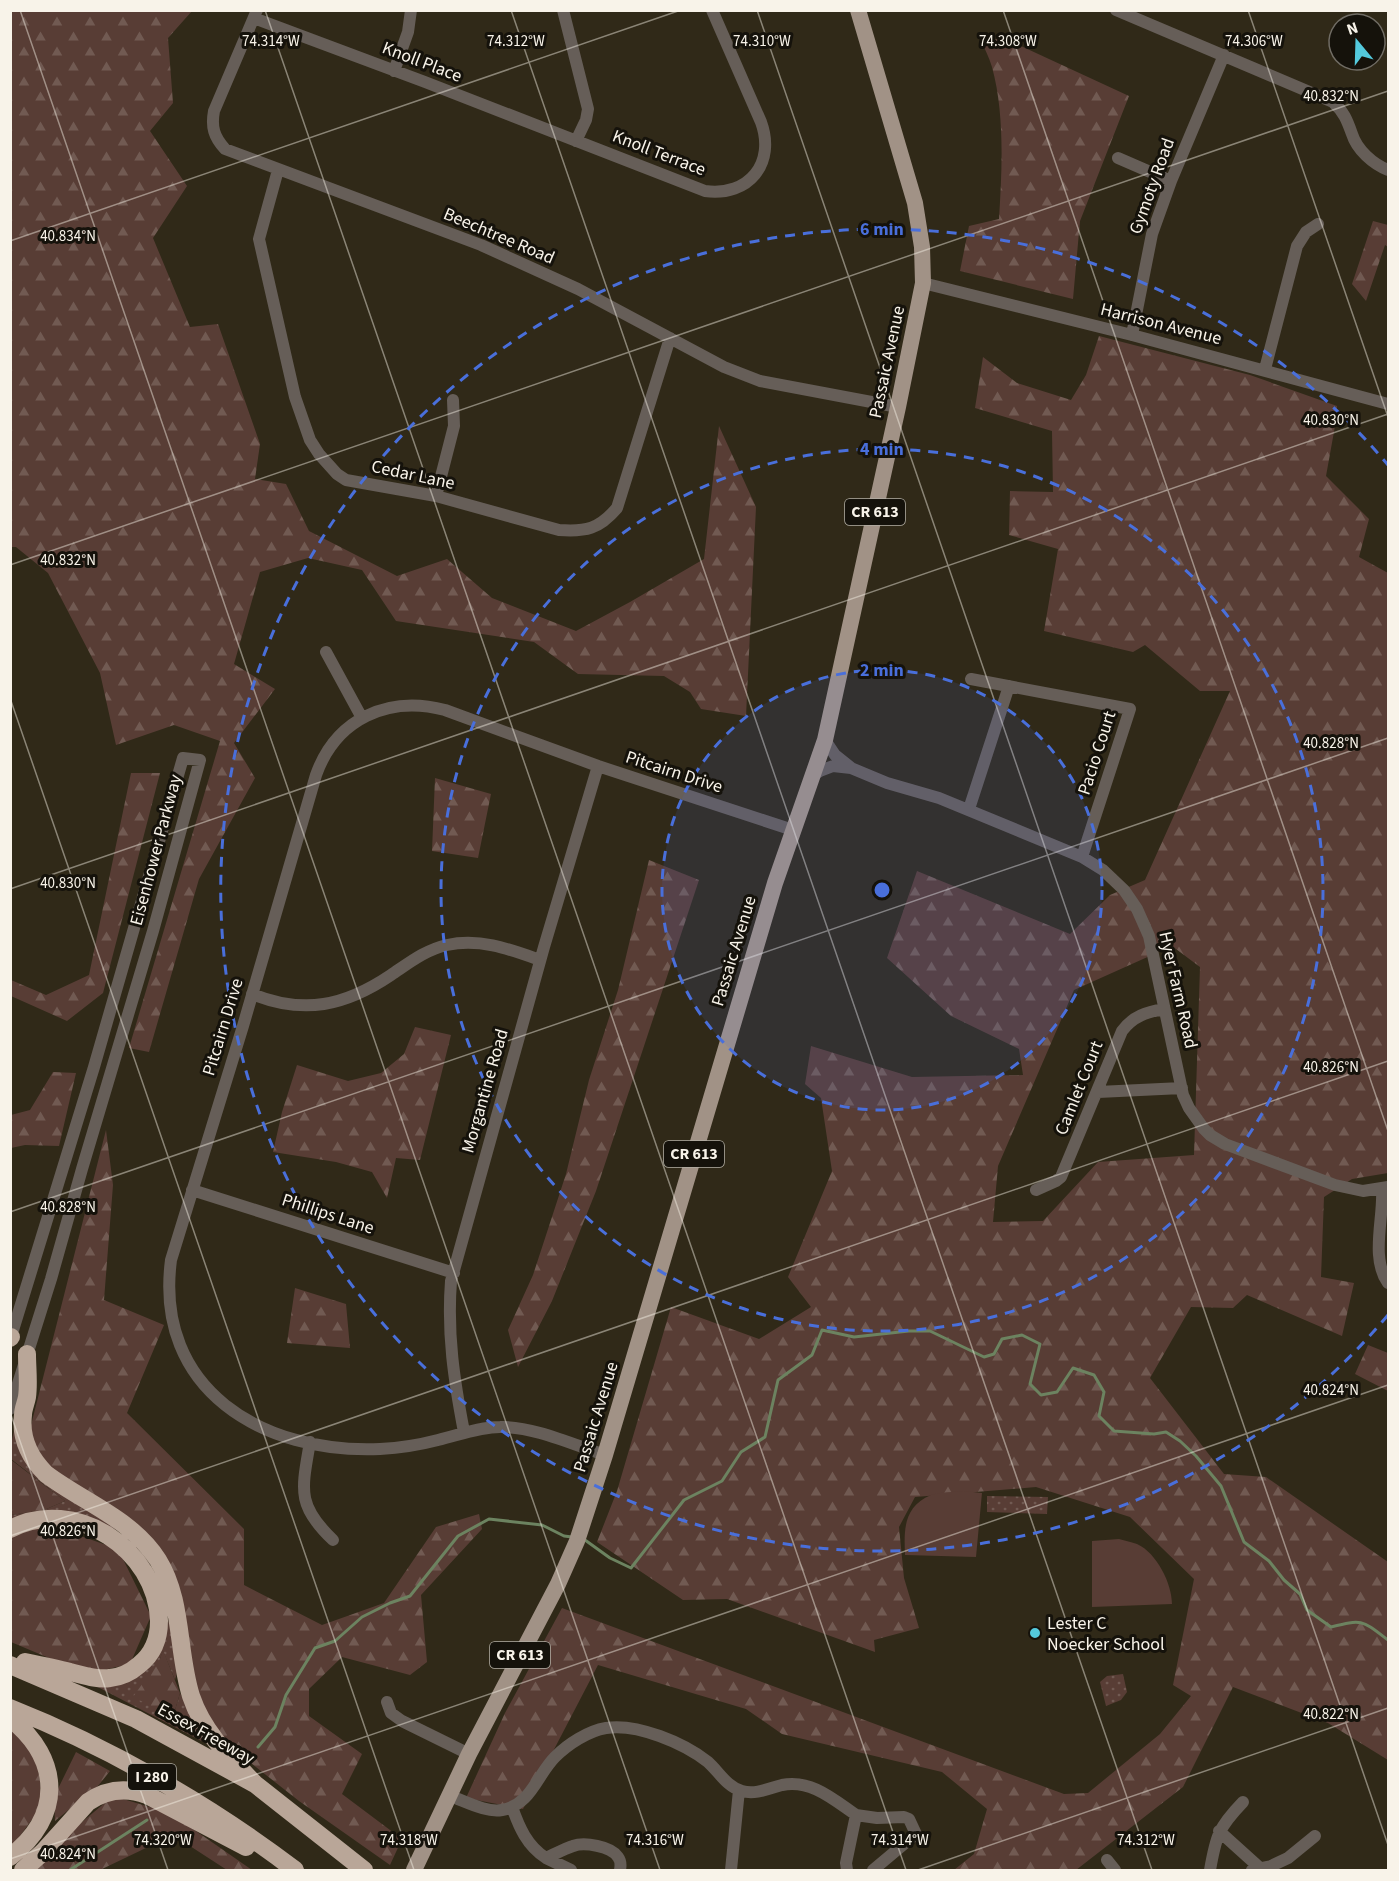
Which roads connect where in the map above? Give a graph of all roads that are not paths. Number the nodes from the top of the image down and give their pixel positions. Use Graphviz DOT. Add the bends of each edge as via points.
graph roads {
  1 [pos="411,10"];
  2 [pos="563,10"];
  3 [pos="712,10"];
  4 [pos="858,10"];
  5 [pos="1116,10"];
  6 [pos="255,14"];
  7 [pos="1224,55"];
  8 [pos="394,71"];
  9 [pos="576,141"];
  10 [pos="1118,158"];
  11 [pos="278,170"];
  12 [pos="1389,170"];
  13 [pos="1170,181"];
  14 [pos="1318,224"];
  15 [pos="923,283"];
  16 [pos="1132,334"];
  17 [pos="670,338"];
  18 [pos="1265,369"];
  19 [pos="453,400"];
  20 [pos="1389,404"];
  21 [pos="898,406"];
  22 [pos="436,496"];
  23 [pos="326,652"];
  24 [pos="971,679"];
  25 [pos="1009,686"];
  26 [pos="362,718"];
  27 [pos="825,740"];
  28 [pos="598,766"];
  29 [pos="851,768"];
  30 [pos="812,776"];
  31 [pos="969,809"];
  32 [pos="793,830"];
  33 [pos="1082,857"];
  34 [pos="540,960"];
  35 [pos="252,994"];
  36 [pos="1164,1009"];
  37 [pos="1182,1088"];
  38 [pos="1098,1092"];
  39 [pos="1385,1188"];
  40 [pos="192,1190"];
  41 [pos="1036,1190"];
  42 [pos="454,1273"];
  43 [pos="1389,1283"];
  44 [pos="11,1339"];
  45 [pos="27,1354"];
  46 [pos="10,1409"];
  47 [pos="464,1432"];
  48 [pos="310,1442"];
  49 [pos="605,1455"];
  50 [pos="10,1529"];
  51 [pos="333,1540"];
  52 [pos="10,1659"];
  53 [pos="10,1665"];
  54 [pos="387,1702"];
  55 [pos="10,1707"];
  56 [pos="10,1718"];
  57 [pos="469,1754"];
  58 [pos="255,1785"];
  59 [pos="739,1790"];
  60 [pos="450,1796"];
  61 [pos="1243,1802"];
  62 [pos="512,1807"];
  63 [pos="856,1815"];
  64 [pos="1219,1831"];
  65 [pos="1315,1836"];
  66 [pos="10,1857"];
  67 [pos="546,1858"];
  68 [pos="1107,1860"];
  69 [pos="289,1866"];
  70 [pos="1256,1869"];
  71 [pos="23,1870"];
  72 [pos="364,1870"];
  73 [pos="414,1870"];
  74 [pos="571,1870"];
  75 [pos="620,1870"];
  76 [pos="731,1870"];
  77 [pos="847,1870"];
  78 [pos="873,1870"];
  79 [pos="1115,1870"];
  80 [pos="1210,1870"];
  1 -- 8 [label="street" via="408,32"];
  2 -- 9 [label="street" via="588,109"];
  3 -- 9 [label="street, Knoll Terrace" via="765,132 766,152 752,178 725,192 705,190"];
  4 -- 15 [label="main road, Passaic Avenue / CR 613" via="915,203"];
  5 -- 7 [label="street"];
  6 -- 8 [label="street, Knoll Place"];
  6 -- 11 [label="street, Beechtree Road" via="214,111 213,128 225,149"];
  7 -- 12 [label="street" via="1333,102 1345,115 1359,147"];
  7 -- 13 [label="street, Gymoty Road"];
  8 -- 9 [label="street, Knoll Place"];
  10 -- 13 [label="street"];
  11 -- 17 [label="street, Beechtree Road" via="481,245 578,289"];
  11 -- 22 [label="street, Cedar Lane" via="259,239 295,397 310,440 346,480"];
  13 -- 16 [label="street, Gymoty Road" via="1152,234"];
  14 -- 18 [label="street" via="1306,232 1297,246"];
  15 -- 16 [label="street, Harrison Avenue"];
  15 -- 21 [label="main road, Passaic Avenue / CR 613"];
  16 -- 18 [label="street, Harrison Avenue"];
  17 -- 21 [label="street, Beechtree Road" via="760,381"];
  17 -- 22 [label="street, Cedar Lane" via="623,491 607,520 585,530 559,530"];
  18 -- 20 [label="street, Harrison Avenue"];
  19 -- 22 [label="street" via="454,426"];
  21 -- 27 [label="main road, Passaic Avenue / CR 613"];
  23 -- 26 [label="street"];
  24 -- 25 [label="street, Pacio Court"];
  25 -- 31 [label="street"];
  25 -- 33 [label="street, Pacio Court" via="1130,709"];
  26 -- 28 [label="street, Pitcairn Drive" via="391,707 433,707"];
  26 -- 35 [label="street, Pitcairn Drive" via="337,739 319,765"];
  27 -- 29 [label="street, Hyer Farm Road"];
  27 -- 30 [label="main road, Passaic Avenue / CR 613"];
  28 -- 32 [label="street, Pitcairn Drive"];
  28 -- 34 [label="street, Morgantine Road"];
  29 -- 30 [label="street, Hyer Farm Road" via="833,766"];
  29 -- 31 [label="street, Hyer Farm Road"];
  30 -- 32 [label="main road, Passaic Avenue / CR 613"];
  31 -- 33 [label="street, Hyer Farm Road"];
  32 -- 49 [label="main road, Passaic Avenue / CR 613"];
  33 -- 36 [label="street, Hyer Farm Road" via="1110,876 1137,909 1149,936"];
  34 -- 35 [label="street" via="497,945 461,943 425,952 368,990 331,1004 291,1005"];
  34 -- 42 [label="street, Morgantine Road"];
  35 -- 40 [label="street, Pitcairn Drive"];
  36 -- 37 [label="street, Hyer Farm Road"];
  36 -- 38 [label="street, Camlet Court" via="1146,1013 1127,1024"];
  37 -- 38 [label="street"];
  37 -- 39 [label="street, Hyer Farm Road" via="1198,1122 1225,1144 1335,1185 1362,1191"];
  38 -- 41 [label="street, Camlet Court" via="1061,1177"];
  39 -- 43 [label="street" via="1378,1254"];
  40 -- 42 [label="street, Phillips Lane"];
  40 -- 48 [label="street, Pitcairn Drive" via="169,1276 172,1316 184,1354 201,1381 236,1414 264,1430"];
  42 -- 47 [label="street, Morgantine Road" via="450,1337"];
  44 -- 45 [label="street, Eisenhower Parkway" via="183,758 200,760"];
  45 -- 46 [label="street, Eisenhower Parkway"];
  45 -- 58 [label="highway" via="23,1427 27,1449 46,1474 120,1521 157,1559 172,1594 194,1705 222,1750"];
  47 -- 48 [label="street, Pitcairn Drive" via="378,1449"];
  47 -- 49 [label="street, Pitcairn Drive" via="501,1427 522,1429"];
  48 -- 51 [label="street" via="303,1494 313,1518"];
  49 -- 57 [label="main road, Passaic Avenue / CR 613" via="558,1584"];
  50 -- 52 [label="highway" via="27,1522 56,1519 79,1522 114,1539 138,1563 149,1582 157,1604 159,1628 154,1647 142,1664 122,1676 84,1676"];
  53 -- 58 [label="highway, Essex Freeway / I 280" via="136,1719"];
  54 -- 57 [label="street" via="391,1713 402,1721"];
  55 -- 69 [label="highway, I 280" via="150,1776"];
  56 -- 66 [label="highway" via="38,1747 49,1780 48,1803 40,1824 28,1842"];
  57 -- 60 [label="main road, Passaic Avenue / CR 613"];
  58 -- 72 [label="highway, Essex Freeway / I 280"];
  59 -- 62 [label="street" via="695,1752 622,1726 604,1728 570,1743 555,1757 530,1794"];
  59 -- 63 [label="street" via="755,1792 784,1784 816,1787"];
  59 -- 76 [label="street"];
  60 -- 62 [label="street" via="490,1810"];
  60 -- 73 [label="main road, Passaic Avenue / CR 613"];
  61 -- 64 [label="street"];
  62 -- 67 [label="street" via="530,1844"];
  63 -- 77 [label="street"];
  63 -- 78 [label="street" via="904,1817 915,1828 916,1834"];
  64 -- 70 [label="street"];
  64 -- 80 [label="street"];
  65 -- 70 [label="street" via="1288,1858"];
  67 -- 74 [label="street"];
  67 -- 75 [label="street" via="584,1844 615,1853"];
  68 -- 79 [label="street"];
  69 -- 71 [label="highway" via="147,1795 114,1790 88,1802"];
}
